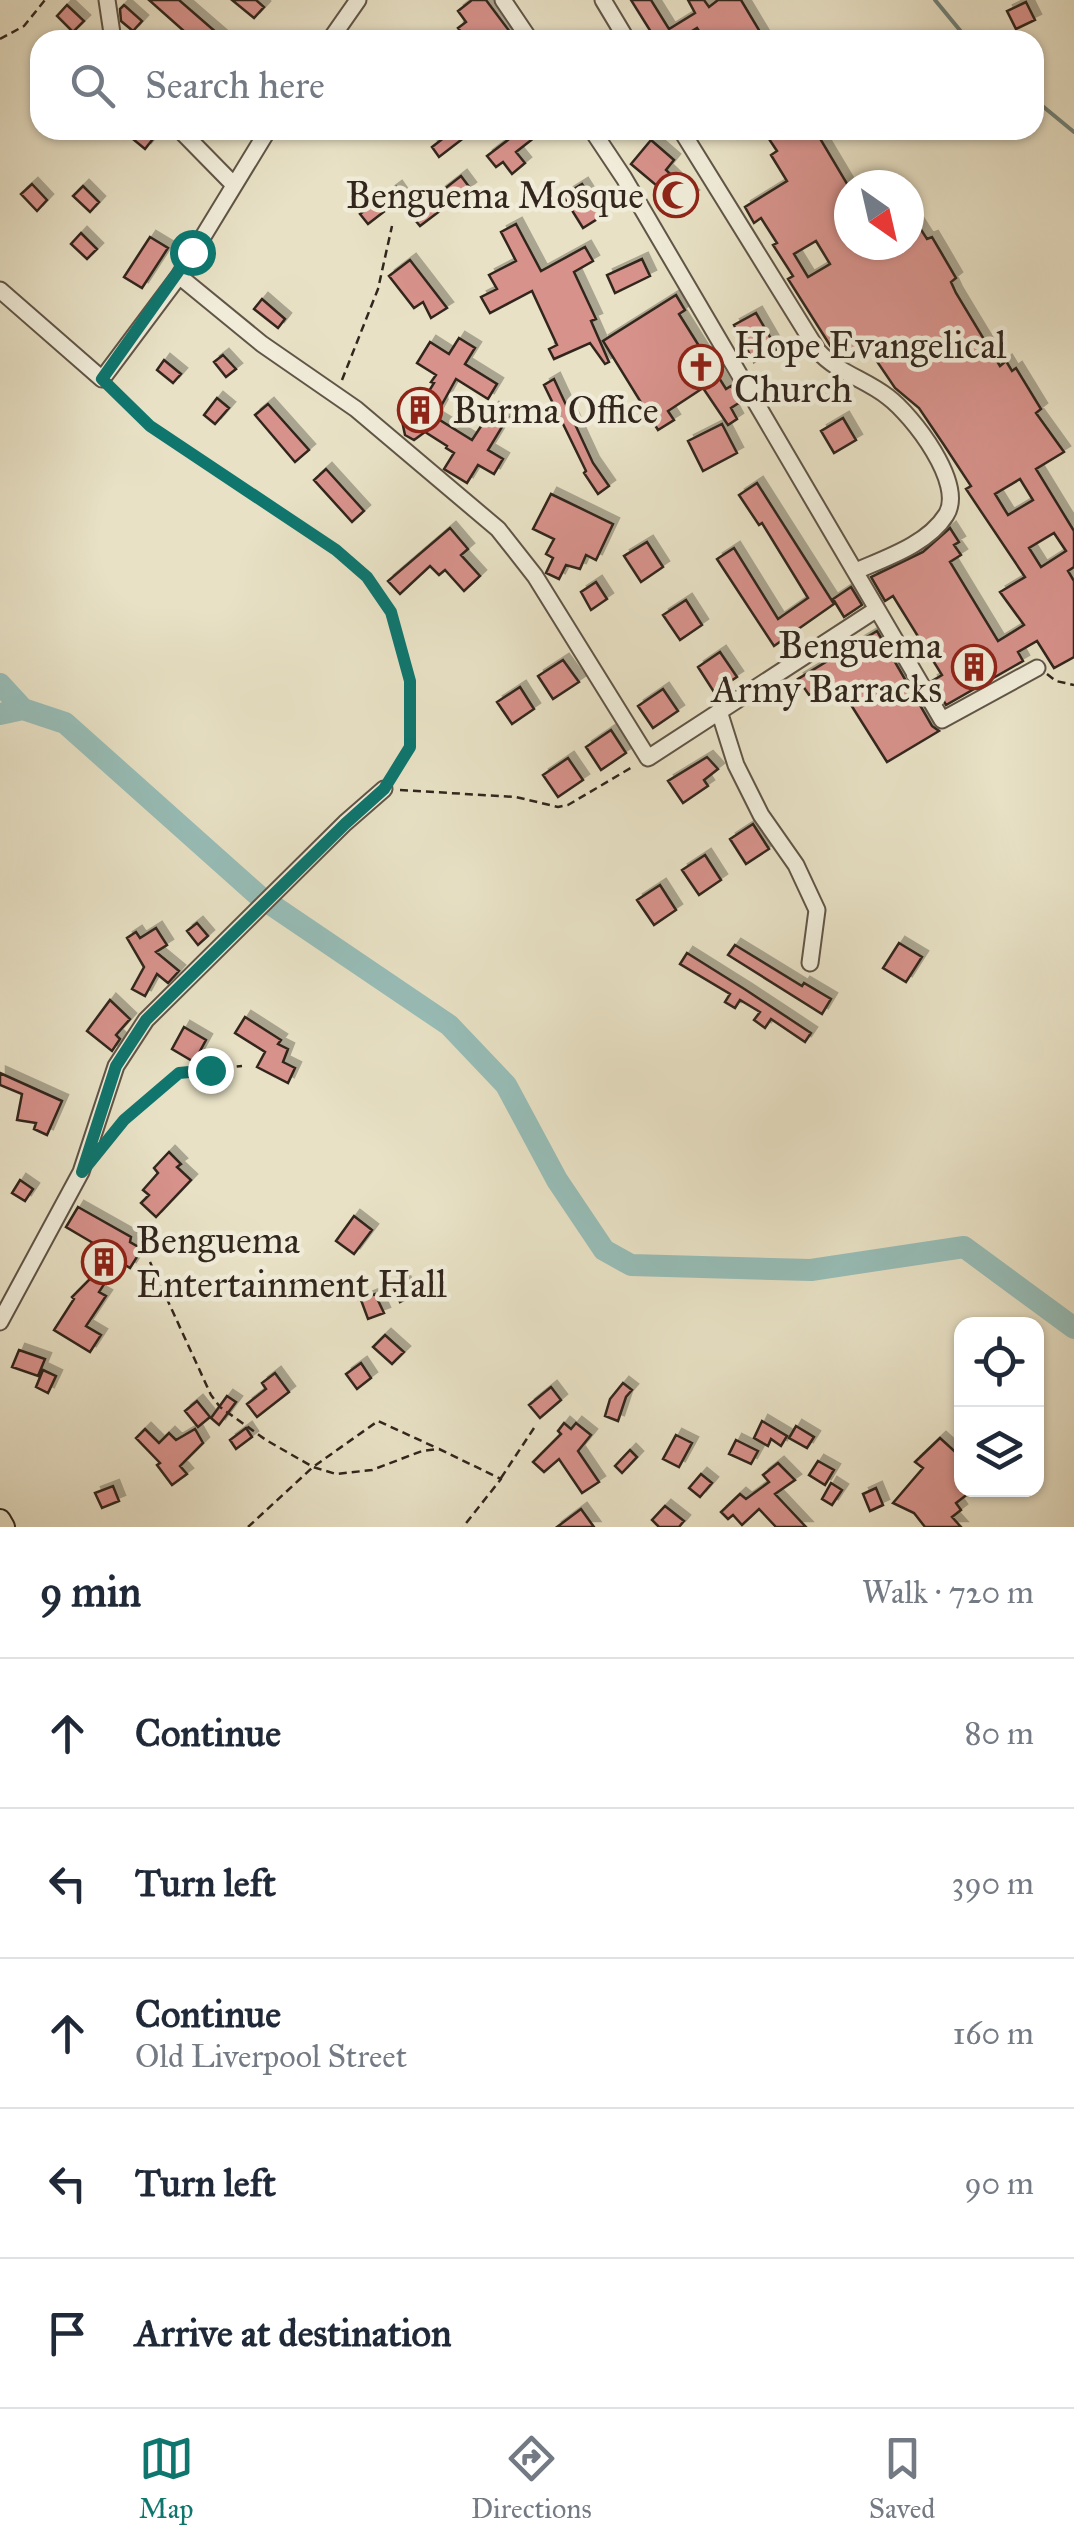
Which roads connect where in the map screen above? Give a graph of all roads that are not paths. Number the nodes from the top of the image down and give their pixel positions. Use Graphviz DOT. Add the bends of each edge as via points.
graph roads {
  1 [pos="107,0"];
  2 [pos="358,0"];
  3 [pos="503,0"];
  4 [pos="603,0"];
  5 [pos="112,30"];
  6 [pos="337,30"];
  7 [pos="523,30"];
  8 [pos="621,30"];
  9 [pos="190,140"];
  10 [pos="262,140"];
  11 [pos="599,140"];
  12 [pos="688,140"];
  13 [pos="234,184"];
  14 [pos="179,276"];
  15 [pos="0,291"];
  16 [pos="856,571"];
  17 [pos="877,610"];
  18 [pos="1037,668"];
  19 [pos="720,712"];
  20 [pos="384,789"];
  21 [pos="810,963"];
  22 [pos="0,1322"];
  23 [pos="0,1520"];
  24 [pos="4,1527"];
  1 -- 5 [label="street"];
  2 -- 6 [label="street"];
  3 -- 7 [label="street"];
  4 -- 8 [label="street"];
  9 -- 13 [label="street"];
  10 -- 13 [label="street"];
  11 -- 16 [label="street"];
  12 -- 16 [label="street" via="818,351 891,399 937,456 948,482 946,515 928,533"];
  13 -- 14 [label="street"];
  14 -- 15 [label="street" via="102,379"];
  14 -- 19 [label="street" via="498,530 535,576 648,758"];
  16 -- 17 [label="street"];
  17 -- 18 [label="street" via="942,720"];
  17 -- 19 [label="street"];
  19 -- 21 [label="street" via="752,798 817,910"];
  20 -- 22 [label="street" via="166,997 132,1041 116,1066 82,1172"];
  23 -- 24 [label="main road"];
}
